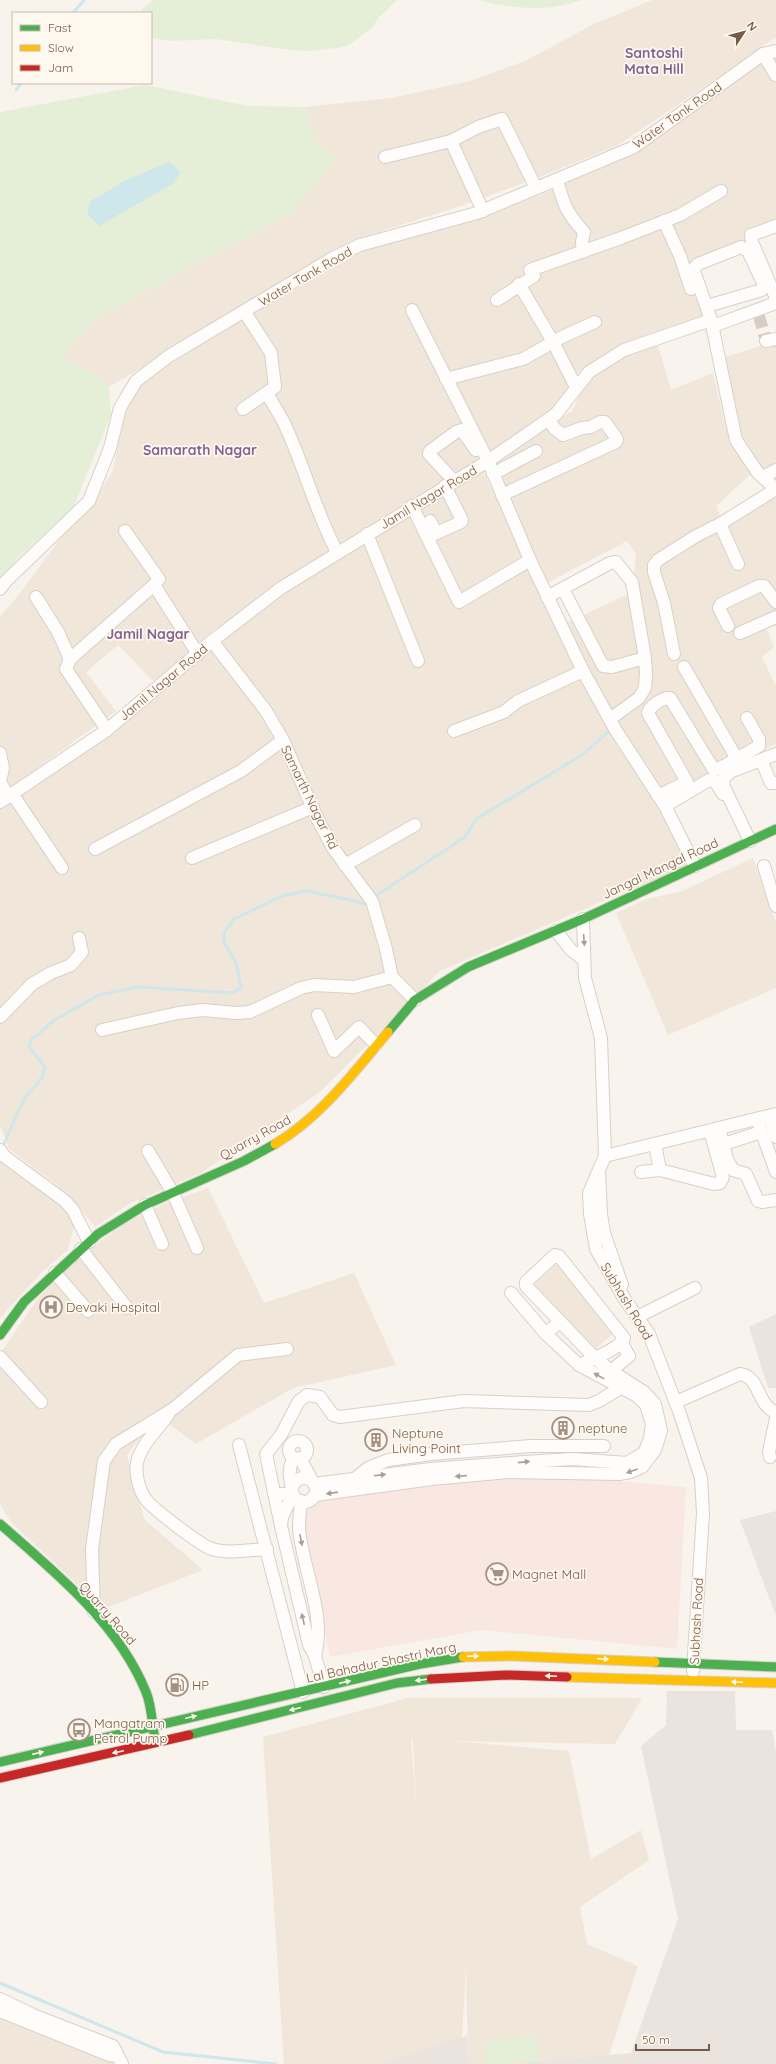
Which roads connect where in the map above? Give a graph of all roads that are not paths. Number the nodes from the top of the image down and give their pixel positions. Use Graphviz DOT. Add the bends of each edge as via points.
graph roads {
  1 [pos="776,51"];
  2 [pos="763,54"];
  3 [pos="776,75"];
  4 [pos="451,141"];
  5 [pos="385,157"];
  6 [pos="557,180"];
  7 [pos="536,188"];
  8 [pos="721,192"];
  9 [pos="483,210"];
  10 [pos="664,221"];
  11 [pos="776,226"];
  12 [pos="583,252"];
  13 [pos="773,281"];
  14 [pos="519,284"];
  15 [pos="691,289"];
  16 [pos="497,300"];
  17 [pos="707,306"];
  18 [pos="412,310"];
  19 [pos="244,311"];
  20 [pos="595,322"];
  21 [pos="712,323"];
  22 [pos="553,342"];
  23 [pos="446,379"];
  24 [pos="576,387"];
  25 [pos="267,393"];
  26 [pos="243,409"];
  27 [pos="549,419"];
  28 [pos="536,450"];
  29 [pos="613,450"];
  30 [pos="487,462"];
  31 [pos="776,470"];
  32 [pos="493,474"];
  33 [pos="763,478"];
  34 [pos="450,484"];
  35 [pos="776,489"];
  36 [pos="503,497"];
  37 [pos="412,506"];
  38 [pos="430,521"];
  39 [pos="720,524"];
  40 [pos="125,531"];
  41 [pos="367,534"];
  42 [pos="432,535"];
  43 [pos="337,552"];
  44 [pos="530,560"];
  45 [pos="738,564"];
  46 [pos="154,585"];
  47 [pos="0,589"];
  48 [pos="563,589"];
  49 [pos="36,597"];
  50 [pos="547,597"];
  51 [pos="776,602"];
  52 [pos="776,617"];
  53 [pos="728,626"];
  54 [pos="740,633"];
  55 [pos="212,641"];
  56 [pos="198,654"];
  57 [pos="674,654"];
  58 [pos="70,658"];
  59 [pos="646,658"];
  60 [pos="418,661"];
  61 [pos="684,668"];
  62 [pos="583,671"];
  63 [pos="747,718"];
  64 [pos="610,719"];
  65 [pos="108,730"];
  66 [pos="454,731"];
  67 [pos="283,740"];
  68 [pos="0,752"];
  69 [pos="776,754"];
  70 [pos="737,759"];
  71 [pos="761,760"];
  72 [pos="776,783"];
  73 [pos="658,796"];
  74 [pos="7,798"];
  75 [pos="665,806"];
  76 [pos="313,807"];
  77 [pos="415,825"];
  78 [pos="776,829"];
  79 [pos="746,843"];
  80 [pos="95,849"];
  81 [pos="192,858"];
  82 [pos="345,865"];
  83 [pos="695,866"];
  84 [pos="764,866"];
  85 [pos="62,868"];
  86 [pos="776,906"];
  87 [pos="583,919"];
  88 [pos="556,930"];
  89 [pos="79,938"];
  90 [pos="584,960"];
  91 [pos="392,977"];
  92 [pos="415,1000"];
  93 [pos="318,1015"];
  94 [pos="0,1017"];
  95 [pos="102,1030"];
  96 [pos="376,1046"];
  97 [pos="773,1115"];
  98 [pos="757,1119"];
  99 [pos="714,1130"];
  100 [pos="761,1132"];
  101 [pos="776,1137"];
  102 [pos="655,1144"];
  103 [pos="724,1144"];
  104 [pos="148,1151"];
  105 [pos="2,1153"];
  106 [pos="605,1156"];
  107 [pos="660,1170"];
  108 [pos="641,1172"];
  109 [pos="776,1172"];
  110 [pos="173,1193"];
  111 [pos="776,1200"];
  112 [pos="146,1205"];
  113 [pos="162,1244"];
  114 [pos="85,1246"];
  115 [pos="197,1248"];
  116 [pos="55,1273"];
  117 [pos="695,1288"];
  118 [pos="510,1293"];
  119 [pos="127,1308"];
  120 [pos="88,1310"];
  121 [pos="637,1317"];
  122 [pos="560,1322"];
  123 [pos="546,1334"];
  124 [pos="0,1335"];
  125 [pos="622,1343"];
  126 [pos="287,1349"];
  127 [pos="0,1357"];
  128 [pos="595,1358"];
  129 [pos="579,1365"];
  130 [pos="610,1371"];
  131 [pos="626,1385"];
  132 [pos="41,1402"];
  133 [pos="676,1402"];
  134 [pos="173,1409"];
  135 [pos="776,1413"];
  136 [pos="776,1418"];
  137 [pos="296,1436"];
  138 [pos="239,1445"];
  139 [pos="573,1445"];
  140 [pos="604,1446"];
  141 [pos="509,1448"];
  142 [pos="431,1454"];
  143 [pos="770,1457"];
  144 [pos="297,1458"];
  145 [pos="573,1459"];
  146 [pos="608,1461"];
  147 [pos="508,1468"];
  148 [pos="431,1474"];
  149 [pos="609,1474"];
  150 [pos="356,1478"];
  151 [pos="315,1489"];
  152 [pos="274,1494"];
  153 [pos="295,1494"];
  154 [pos="0,1524"];
  155 [pos="282,1526"];
  156 [pos="267,1549"];
  157 [pos="94,1612"];
  158 [pos="315,1656"];
  159 [pos="694,1664"];
  160 [pos="776,1667"];
  161 [pos="693,1681"];
  162 [pos="776,1684"];
  163 [pos="324,1687"];
  164 [pos="303,1692"];
  165 [pos="154,1727"];
  166 [pos="155,1743"];
  167 [pos="0,1762"];
  168 [pos="0,1778"];
  169 [pos="0,1999"];
  170 [pos="0,2011"];
  171 [pos="23,2016"];
  172 [pos="120,2060"];
  1 -- 2 [label="street, Water Tank Road"];
  2 -- 3 [label="street"];
  2 -- 6 [label="street, Water Tank Road" via="634,147"];
  4 -- 5 [label="street"];
  4 -- 7 [label="street" via="478,127 502,119"];
  4 -- 9 [label="street"];
  6 -- 7 [label="street, Water Tank Road"];
  6 -- 12 [label="street" via="564,207 584,232"];
  7 -- 9 [label="street, Water Tank Road"];
  8 -- 10 [label="street"];
  9 -- 19 [label="street, Water Tank Road" via="360,245 333,258"];
  10 -- 12 [label="street"];
  10 -- 15 [label="street"];
  11 -- 13 [label="street, Jamil Nagar Road" via="751,236"];
  12 -- 14 [label="street" via="530,270 534,276"];
  13 -- 21 [label="street, Jamil Nagar Road" via="776,298 773,304 758,313"];
  14 -- 16 [label="street"];
  14 -- 22 [label="street"];
  17 -- 17 [label="street" via="694,271 695,267 741,247 745,248 764,285 762,290"];
  17 -- 21 [label="street"];
  18 -- 23 [label="street"];
  19 -- 25 [label="street" via="271,353 275,387"];
  19 -- 47 [label="street, Water Tank Road" via="169,356 136,381 120,408 110,448 89,501"];
  20 -- 22 [label="street"];
  21 -- 24 [label="street, Jamil Nagar Road" via="624,350 589,372"];
  21 -- 33 [label="street" via="736,440"];
  22 -- 23 [label="street" via="523,359"];
  22 -- 24 [label="street"];
  23 -- 30 [label="street"];
  24 -- 27 [label="street, Jamil Nagar Road" via="556,414"];
  25 -- 26 [label="street"];
  25 -- 43 [label="street" via="284,423"];
  27 -- 30 [label="street, Jamil Nagar Road"];
  27 -- 36 [label="street" via="554,428 563,435 605,422 617,439 616,442"];
  28 -- 32 [label="street"];
  29 -- 36 [label="street"];
  30 -- 32 [label="street"];
  30 -- 34 [label="street, Jamil Nagar Road"];
  30 -- 34 [label="street" via="462,430 456,432 429,454"];
  31 -- 33 [label="street"];
  32 -- 36 [label="street"];
  33 -- 35 [label="street"];
  34 -- 37 [label="street, Jamil Nagar Road"];
  34 -- 42 [label="street" via="462,520"];
  35 -- 39 [label="street"];
  36 -- 44 [label="street"];
  37 -- 41 [label="street, Jamil Nagar Road"];
  37 -- 42 [label="street"];
  38 -- 42 [label="street"];
  39 -- 45 [label="street"];
  39 -- 57 [label="street" via="696,536 654,565"];
  40 -- 46 [label="street" via="159,579"];
  41 -- 43 [label="street, Jamil Nagar Road"];
  41 -- 60 [label="street"];
  42 -- 44 [label="street" via="459,602"];
  43 -- 55 [label="street, Jamil Nagar Road" via="280,588"];
  44 -- 50 [label="street"];
  46 -- 56 [label="street"];
  46 -- 58 [label="street"];
  48 -- 50 [label="street"];
  48 -- 59 [label="street" via="603,666 612,667"];
  48 -- 59 [label="street" via="610,563 616,562 621,565 632,582"];
  49 -- 58 [label="street" via="58,632"];
  50 -- 62 [label="street"];
  51 -- 53 [label="street" via="764,586 729,599 719,608"];
  52 -- 54 [label="street"];
  55 -- 56 [label="street, Jamil Nagar Road"];
  55 -- 67 [label="street, Samarth Nagar Rd" via="266,711"];
  56 -- 65 [label="street, Jamil Nagar Road"];
  58 -- 65 [label="street" via="66,669"];
  59 -- 64 [label="street" via="645,688 639,698"];
  61 -- 70 [label="street"];
  62 -- 64 [label="street"];
  62 -- 66 [label="street" via="518,701 504,712"];
  63 -- 70 [label="street" via="760,743"];
  64 -- 73 [label="street"];
  65 -- 74 [label="street, Jamil Nagar Road"];
  67 -- 76 [label="street, Samarth Nagar Rd"];
  67 -- 80 [label="street" via="240,771"];
  68 -- 74 [label="street" via="3,768 0,782"];
  69 -- 71 [label="street"];
  70 -- 73 [label="street" via="714,770 670,698 666,698 650,708 648,713 687,782"];
  71 -- 72 [label="street" via="771,783"];
  71 -- 79 [label="street" via="730,772 722,778"];
  73 -- 75 [label="street"];
  74 -- 85 [label="street"];
  75 -- 79 [label="street" via="705,782 715,781"];
  75 -- 83 [label="street"];
  76 -- 81 [label="street"];
  76 -- 82 [label="street, Samarth Nagar Rd" via="333,848"];
  77 -- 82 [label="street"];
  78 -- 79 [label="main road, Jangal Mangal Road"];
  79 -- 83 [label="main road, Jangal Mangal Road"];
  82 -- 91 [label="street, Samarth Nagar Rd" via="371,899 382,931"];
  83 -- 87 [label="main road, Jangal Mangal Road"];
  84 -- 86 [label="street"];
  87 -- 88 [label="main road, Jangal Mangal Road"];
  87 -- 90 [label="street, Subhash Road, one-way"];
  88 -- 90 [label="street" via="571,950"];
  88 -- 92 [label="main road, Quarry Road" via="468,967"];
  89 -- 94 [label="street" via="82,952 71,965 32,984"];
  90 -- 106 [label="street, Subhash Road" via="585,978 601,1038"];
  91 -- 92 [label="street"];
  91 -- 95 [label="street" via="354,987 314,985 300,988 250,1012 203,1010 178,1013"];
  92 -- 96 [label="main road, Quarry Road"];
  93 -- 96 [label="street" via="334,1051 360,1027"];
  96 -- 110 [label="main road, Quarry Road" via="330,1100 292,1134 244,1161"];
  97 -- 98 [label="street"];
  97 -- 101 [label="street"];
  98 -- 99 [label="street"];
  98 -- 100 [label="street"];
  99 -- 102 [label="street"];
  99 -- 103 [label="street"];
  99 -- 107 [label="street" via="723,1177 720,1183 714,1184"];
  100 -- 103 [label="street"];
  100 -- 109 [label="street"];
  102 -- 106 [label="street"];
  102 -- 107 [label="street"];
  103 -- 111 [label="street" via="727,1159 733,1170 746,1174 758,1201"];
  104 -- 110 [label="street"];
  105 -- 114 [label="street" via="65,1201 73,1210"];
  106 -- 121 [label="street, Subhash Road" via="589,1193 596,1249"];
  107 -- 108 [label="street"];
  110 -- 112 [label="main road, Quarry Road"];
  110 -- 115 [label="street"];
  112 -- 113 [label="street"];
  112 -- 114 [label="main road, Quarry Road" via="98,1234"];
  114 -- 116 [label="main road, Quarry Road"];
  114 -- 119 [label="street"];
  116 -- 120 [label="street"];
  116 -- 124 [label="main road, Quarry Road" via="24,1302"];
  117 -- 121 [label="street"];
  118 -- 123 [label="street"];
  121 -- 133 [label="street, Subhash Road" via="649,1334"];
  122 -- 123 [label="street"];
  122 -- 125 [label="street" via="526,1286 526,1282 555,1255 622,1333"];
  122 -- 128 [label="street"];
  123 -- 129 [label="street"];
  125 -- 128 [label="street"];
  125 -- 130 [label="street" via="629,1356"];
  126 -- 134 [label="street" via="238,1355"];
  127 -- 132 [label="street"];
  128 -- 129 [label="street"];
  128 -- 130 [label="street"];
  131 -- 129 [label="street, one-way"];
  130 -- 131 [label="street"];
  131 -- 146 [label="street" via="646,1406 652,1424 650,1440 644,1453 627,1463"];
  131 -- 149 [label="street, one-way" via="644,1392 654,1404 661,1431 655,1450 642,1467 630,1472"];
  131 -- 152 [label="street" via="589,1405 464,1401 340,1417 333,1415 320,1397 307,1395 299,1401 266,1454"];
  133 -- 135 [label="street" via="740,1374 753,1381 766,1405"];
  133 -- 159 [label="street, Subhash Road" via="701,1478 703,1513"];
  134 -- 156 [label="street" via="144,1447 137,1463 138,1481 144,1498 162,1515 211,1549 224,1552"];
  134 -- 157 [label="street" via="116,1444 104,1461 92,1549"];
  136 -- 143 [label="street"];
  137 -- 144 [label="street" via="288,1448 289,1454"];
  138 -- 156 [label="street"];
  139 -- 140 [label="street"];
  139 -- 141 [label="street"];
  139 -- 145 [label="street"];
  141 -- 142 [label="street"];
  141 -- 147 [label="street"];
  142 -- 148 [label="street"];
  142 -- 150 [label="street" via="388,1460 368,1468"];
  144 -- 151 [label="street"];
  144 -- 153 [label="street" via="289,1465 290,1480"];
  145 -- 146 [label="street"];
  147 -- 145 [label="street, one-way"];
  146 -- 149 [label="street"];
  147 -- 148 [label="street"];
  147 -- 149 [label="street"];
  150 -- 148 [label="street, one-way"];
  148 -- 151 [label="street, one-way"];
  150 -- 151 [label="street"];
  151 -- 153 [label="street" via="306,1502"];
  151 -- 153 [label="street" via="310,1480 299,1479"];
  152 -- 153 [label="street"];
  152 -- 155 [label="street"];
  153 -- 155 [label="street" via="282,1517"];
  153 -- 158 [label="street, one-way" via="316,1617 318,1643"];
  154 -- 157 [label="main road, Quarry Road"];
  158 -- 155 [label="street, one-way" via="309,1645"];
  156 -- 164 [label="street"];
  157 -- 165 [label="main road, Quarry Road" via="131,1659 147,1694"];
  158 -- 163 [label="street"];
  159 -- 160 [label="main road, Lal Bahadur Shastri Marg"];
  159 -- 161 [label="street, Subhash Road"];
  163 -- 159 [label="main road, Lal Bahadur Shastri Marg, one-way" via="420,1664 462,1657 547,1657"];
  162 -- 161 [label="main road, Lal Bahadur Shastri Marg, one-way"];
  161 -- 166 [label="main road, Lal Bahadur Shastri Marg, one-way" via="506,1675 449,1677 397,1683"];
  163 -- 164 [label="main road, Lal Bahadur Shastri Marg"];
  165 -- 164 [label="main road, Lal Bahadur Shastri Marg, one-way"];
  165 -- 166 [label="main road, Quarry Road"];
  167 -- 165 [label="main road, Lal Bahadur Shastri Marg, one-way"];
  166 -- 168 [label="main road, Lal Bahadur Shastri Marg, one-way"];
  169 -- 171 [label="street"];
  170 -- 171 [label="street"];
  171 -- 172 [label="street" via="113,2046"];
}
